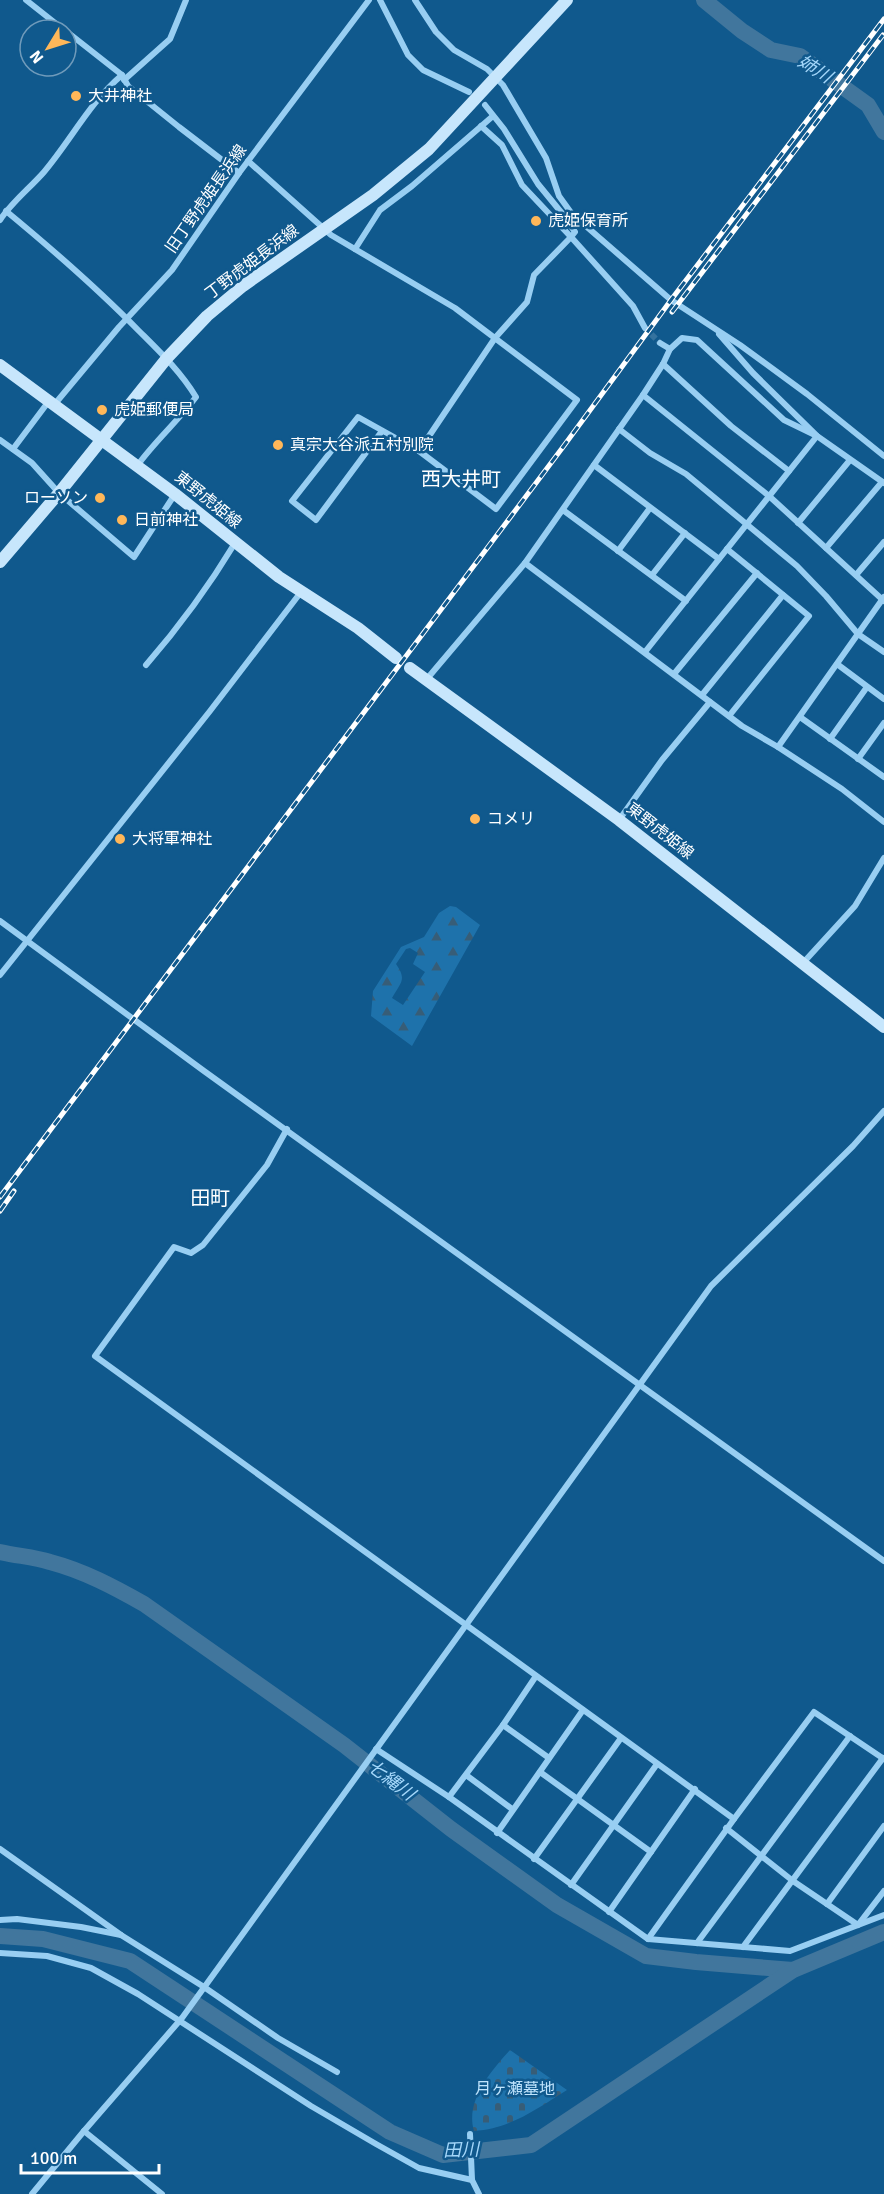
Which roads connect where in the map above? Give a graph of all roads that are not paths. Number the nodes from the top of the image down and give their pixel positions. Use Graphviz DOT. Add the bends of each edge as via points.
graph roads {
  1 [pos="26,0"];
  2 [pos="186,0"];
  3 [pos="369,0"];
  4 [pos="380,0"];
  5 [pos="415,0"];
  6 [pos="567,0"];
  7 [pos="49,18"];
  8 [pos="78,42"];
  9 [pos="499,74"];
  10 [pos="123,78"];
  11 [pos="469,92"];
  12 [pos="485,105"];
  13 [pos="493,116"];
  14 [pos="481,126"];
  15 [pos="248,161"];
  16 [pos="239,173"];
  17 [pos="552,180"];
  18 [pos="538,184"];
  19 [pos="6,211"];
  20 [pos="0,220"];
  21 [pos="324,229"];
  22 [pos="571,237"];
  23 [pos="355,249"];
  24 [pos="127,319"];
  25 [pos="712,327"];
  26 [pos="645,328"];
  27 [pos="495,338"];
  28 [pos="660,342"];
  29 [pos="670,349"];
  30 [pos="167,358"];
  31 [pos="663,364"];
  32 [pos="0,365"];
  33 [pos="643,395"];
  34 [pos="52,403"];
  35 [pos="619,429"];
  36 [pos="382,431"];
  37 [pos="817,436"];
  38 [pos="100,439"];
  39 [pos="0,440"];
  40 [pos="13,449"];
  41 [pos="419,451"];
  42 [pos="884,456"];
  43 [pos="850,460"];
  44 [pos="137,465"];
  45 [pos="594,465"];
  46 [pos="789,471"];
  47 [pos="883,483"];
  48 [pos="59,492"];
  49 [pos="175,494"];
  50 [pos="769,496"];
  51 [pos="650,508"];
  52 [pos="563,510"];
  53 [pos="798,523"];
  54 [pos="746,525"];
  55 [pos="685,533"];
  56 [pos="884,542"];
  57 [pos="235,543"];
  58 [pos="826,548"];
  59 [pos="727,549"];
  60 [pos="618,551"];
  61 [pos="719,559"];
  62 [pos="0,562"];
  63 [pos="525,563"];
  64 [pos="757,573"];
  65 [pos="652,575"];
  66 [pos="856,575"];
  67 [pos="302,591"];
  68 [pos="783,595"];
  69 [pos="883,599"];
  70 [pos="686,601"];
  71 [pos="858,634"];
  72 [pos="645,652"];
  73 [pos="884,652"];
  74 [pos="396,658"];
  75 [pos="837,664"];
  76 [pos="146,665"];
  77 [pos="410,668"];
  78 [pos="674,674"];
  79 [pos="426,680"];
  80 [pos="867,687"];
  81 [pos="702,695"];
  82 [pos="884,699"];
  83 [pos="710,702"];
  84 [pos="729,716"];
  85 [pos="800,717"];
  86 [pos="884,723"];
  87 [pos="830,739"];
  88 [pos="778,747"];
  89 [pos="858,759"];
  90 [pos="884,777"];
  91 [pos="619,820"];
  92 [pos="884,822"];
  93 [pos="884,858"];
  94 [pos="0,921"];
  95 [pos="27,940"];
  96 [pos="803,963"];
  97 [pos="0,975"];
  98 [pos="884,1027"];
  99 [pos="884,1112"];
  100 [pos="287,1129"];
  101 [pos="640,1385"];
  102 [pos="884,1561"];
  103 [pos="466,1624"];
  104 [pos="536,1676"];
  105 [pos="583,1710"];
  106 [pos="503,1725"];
  107 [pos="850,1736"];
  108 [pos="621,1738"];
  109 [pos="376,1751"];
  110 [pos="549,1758"];
  111 [pos="883,1758"];
  112 [pos="657,1764"];
  113 [pos="540,1773"];
  114 [pos="466,1775"];
  115 [pos="695,1789"];
  116 [pos="449,1797"];
  117 [pos="578,1798"];
  118 [pos="512,1809"];
  119 [pos="734,1819"];
  120 [pos="614,1825"];
  121 [pos="884,1826"];
  122 [pos="726,1828"];
  123 [pos="497,1833"];
  124 [pos="0,1849"];
  125 [pos="651,1851"];
  126 [pos="761,1857"];
  127 [pos="534,1859"];
  128 [pos="794,1881"];
  129 [pos="571,1885"];
  130 [pos="884,1891"];
  131 [pos="827,1904"];
  132 [pos="609,1912"];
  133 [pos="884,1915"];
  134 [pos="0,1920"];
  135 [pos="858,1925"];
  136 [pos="121,1935"];
  137 [pos="648,1939"];
  138 [pos="697,1943"];
  139 [pos="743,1947"];
  140 [pos="0,1953"];
  141 [pos="203,1989"];
  142 [pos="180,2020"];
  143 [pos="338,2072"];
  144 [pos="84,2131"];
  145 [pos="470,2135"];
  146 [pos="472,2178"];
  147 [pos="32,2194"];
  148 [pos="162,2194"];
  149 [pos="479,2194"];
  1 -- 7 [label="street"];
  2 -- 10 [label="street" via="171,39"];
  3 -- 15 [label="street, 旧丁野虎姫長浜線"];
  4 -- 11 [label="street" via="408,55 423,70"];
  5 -- 9 [label="street" via="436,32 454,50"];
  6 -- 9 [label="main road, 丁野虎姫長浜線"];
  8 -- 10 [label="street"];
  9 -- 17 [label="street" via="546,158"];
  9 -- 21 [label="main road, 丁野虎姫長浜線" via="429,149"];
  10 -- 16 [label="street"];
  10 -- 19 [label="street" via="105,90 44,172"];
  12 -- 13 [label="street"];
  13 -- 14 [label="street"];
  13 -- 18 [label="street"];
  14 -- 22 [label="street" via="502,145 522,185"];
  14 -- 23 [label="street" via="380,210"];
  15 -- 16 [label="street, 旧丁野虎姫長浜線"];
  15 -- 21 [label="street"];
  16 -- 24 [label="street, 旧丁野虎姫長浜線" via="172,270"];
  17 -- 18 [label="street"];
  17 -- 25 [label="street" via="572,213 671,300"];
  18 -- 22 [label="street" via="575,232"];
  19 -- 20 [label="street"];
  19 -- 24 [label="street"];
  21 -- 23 [label="street"];
  21 -- 30 [label="main road, 丁野虎姫長浜線" via="243,286"];
  22 -- 26 [label="street" via="633,306"];
  22 -- 27 [label="street" via="534,275 527,302"];
  23 -- 27 [label="street" via="455,308"];
  24 -- 30 [label="street"];
  24 -- 34 [label="street, 旧丁野虎姫長浜線"];
  25 -- 37 [label="street"];
  25 -- 42 [label="street" via="807,394"];
  27 -- 41 [label="street"];
  27 -- 41 [label="street" via="577,400 496,509"];
  28 -- 29 [label="street"];
  29 -- 31 [label="street"];
  29 -- 37 [label="street" via="682,338 697,340 784,420"];
  30 -- 38 [label="main road, 丁野虎姫長浜線"];
  30 -- 44 [label="street" via="196,397"];
  31 -- 33 [label="street"];
  31 -- 46 [label="street" via="731,426"];
  32 -- 34 [label="main road, 東野虎姫線"];
  33 -- 35 [label="street"];
  33 -- 50 [label="street"];
  34 -- 38 [label="main road, 東野虎姫線"];
  34 -- 40 [label="street, 旧丁野虎姫長浜線"];
  35 -- 45 [label="street"];
  35 -- 54 [label="street" via="686,474"];
  36 -- 36 [label="street" via="358,417 292,501 316,520"];
  36 -- 41 [label="street"];
  37 -- 43 [label="street"];
  37 -- 46 [label="street"];
  38 -- 44 [label="main road, 東野虎姫線"];
  38 -- 48 [label="main road, 丁野虎姫長浜線"];
  39 -- 40 [label="street"];
  40 -- 48 [label="street"];
  43 -- 47 [label="street"];
  43 -- 53 [label="street"];
  44 -- 49 [label="main road, 東野虎姫線"];
  45 -- 51 [label="street"];
  45 -- 52 [label="street"];
  46 -- 50 [label="street"];
  47 -- 58 [label="street"];
  48 -- 49 [label="street" via="134,557"];
  48 -- 62 [label="main road, 丁野虎姫長浜線"];
  49 -- 57 [label="main road, 東野虎姫線"];
  50 -- 53 [label="street"];
  50 -- 54 [label="street"];
  51 -- 55 [label="street"];
  51 -- 60 [label="street"];
  52 -- 60 [label="street"];
  52 -- 63 [label="street"];
  53 -- 58 [label="street"];
  54 -- 59 [label="street"];
  54 -- 71 [label="street" via="797,566"];
  55 -- 61 [label="street"];
  55 -- 65 [label="street"];
  56 -- 66 [label="street"];
  57 -- 67 [label="main road, 東野虎姫線"];
  57 -- 76 [label="street" via="180,624"];
  58 -- 66 [label="street"];
  59 -- 61 [label="street"];
  59 -- 64 [label="street"];
  60 -- 65 [label="street"];
  61 -- 70 [label="street"];
  63 -- 72 [label="street"];
  63 -- 79 [label="street"];
  64 -- 68 [label="street"];
  64 -- 78 [label="street"];
  65 -- 70 [label="street"];
  66 -- 69 [label="street"];
  67 -- 74 [label="main road, 東野虎姫線"];
  67 -- 95 [label="street"];
  68 -- 81 [label="street"];
  68 -- 84 [label="street" via="809,616"];
  69 -- 71 [label="street"];
  70 -- 72 [label="street"];
  71 -- 73 [label="street"];
  71 -- 75 [label="street"];
  72 -- 78 [label="street"];
  75 -- 80 [label="street"];
  75 -- 85 [label="street"];
  77 -- 79 [label="main road, 東野虎姫線"];
  78 -- 81 [label="street"];
  79 -- 91 [label="main road, 東野虎姫線"];
  80 -- 82 [label="street"];
  80 -- 87 [label="street"];
  81 -- 83 [label="street"];
  83 -- 84 [label="street"];
  83 -- 91 [label="street"];
  84 -- 88 [label="street"];
  85 -- 87 [label="street"];
  85 -- 88 [label="street"];
  86 -- 89 [label="street"];
  87 -- 89 [label="street"];
  88 -- 92 [label="street"];
  89 -- 90 [label="street"];
  91 -- 96 [label="main road, 東野虎姫線"];
  93 -- 96 [label="street" via="855,906"];
  94 -- 95 [label="street"];
  95 -- 97 [label="street"];
  95 -- 100 [label="street"];
  96 -- 98 [label="main road, 東野虎姫線"];
  99 -- 101 [label="street" via="711,1286"];
  100 -- 101 [label="street"];
  100 -- 103 [label="street" via="267,1165 203,1245 191,1254 174,1247 95,1356"];
  101 -- 102 [label="street"];
  101 -- 103 [label="street"];
  103 -- 104 [label="street"];
  103 -- 109 [label="street"];
  104 -- 105 [label="street"];
  104 -- 106 [label="street"];
  105 -- 108 [label="street"];
  105 -- 110 [label="street"];
  106 -- 110 [label="street"];
  106 -- 114 [label="street"];
  107 -- 111 [label="street"];
  107 -- 119 [label="street" via="814,1712"];
  107 -- 126 [label="street"];
  108 -- 112 [label="street"];
  108 -- 117 [label="street"];
  109 -- 116 [label="street"];
  109 -- 141 [label="street"];
  110 -- 113 [label="street"];
  111 -- 128 [label="street"];
  112 -- 115 [label="street"];
  112 -- 120 [label="street"];
  113 -- 117 [label="street"];
  113 -- 118 [label="street"];
  114 -- 116 [label="street"];
  114 -- 118 [label="street"];
  115 -- 119 [label="street"];
  115 -- 125 [label="street"];
  116 -- 123 [label="street"];
  117 -- 120 [label="street"];
  117 -- 127 [label="street"];
  118 -- 123 [label="street"];
  119 -- 122 [label="street"];
  120 -- 125 [label="street"];
  120 -- 129 [label="street"];
  121 -- 131 [label="street"];
  122 -- 126 [label="street"];
  122 -- 137 [label="street"];
  123 -- 127 [label="street"];
  124 -- 136 [label="street"];
  125 -- 132 [label="street"];
  126 -- 128 [label="street"];
  126 -- 138 [label="street"];
  127 -- 129 [label="street"];
  128 -- 131 [label="street"];
  128 -- 139 [label="street"];
  129 -- 132 [label="street"];
  130 -- 135 [label="street"];
  131 -- 135 [label="street"];
  132 -- 137 [label="street"];
  133 -- 135 [label="street"];
  134 -- 136 [label="street" via="17,1919"];
  135 -- 139 [label="street" via="790,1951"];
  136 -- 141 [label="street"];
  137 -- 138 [label="street"];
  138 -- 139 [label="street"];
  140 -- 142 [label="street" via="47,1956 91,1968"];
  141 -- 142 [label="street"];
  141 -- 143 [label="street"];
  142 -- 144 [label="street"];
  142 -- 146 [label="street" via="312,2106 419,2168"];
  144 -- 147 [label="street"];
  144 -- 148 [label="street"];
  145 -- 146 [label="street"];
  146 -- 149 [label="street"];
}
